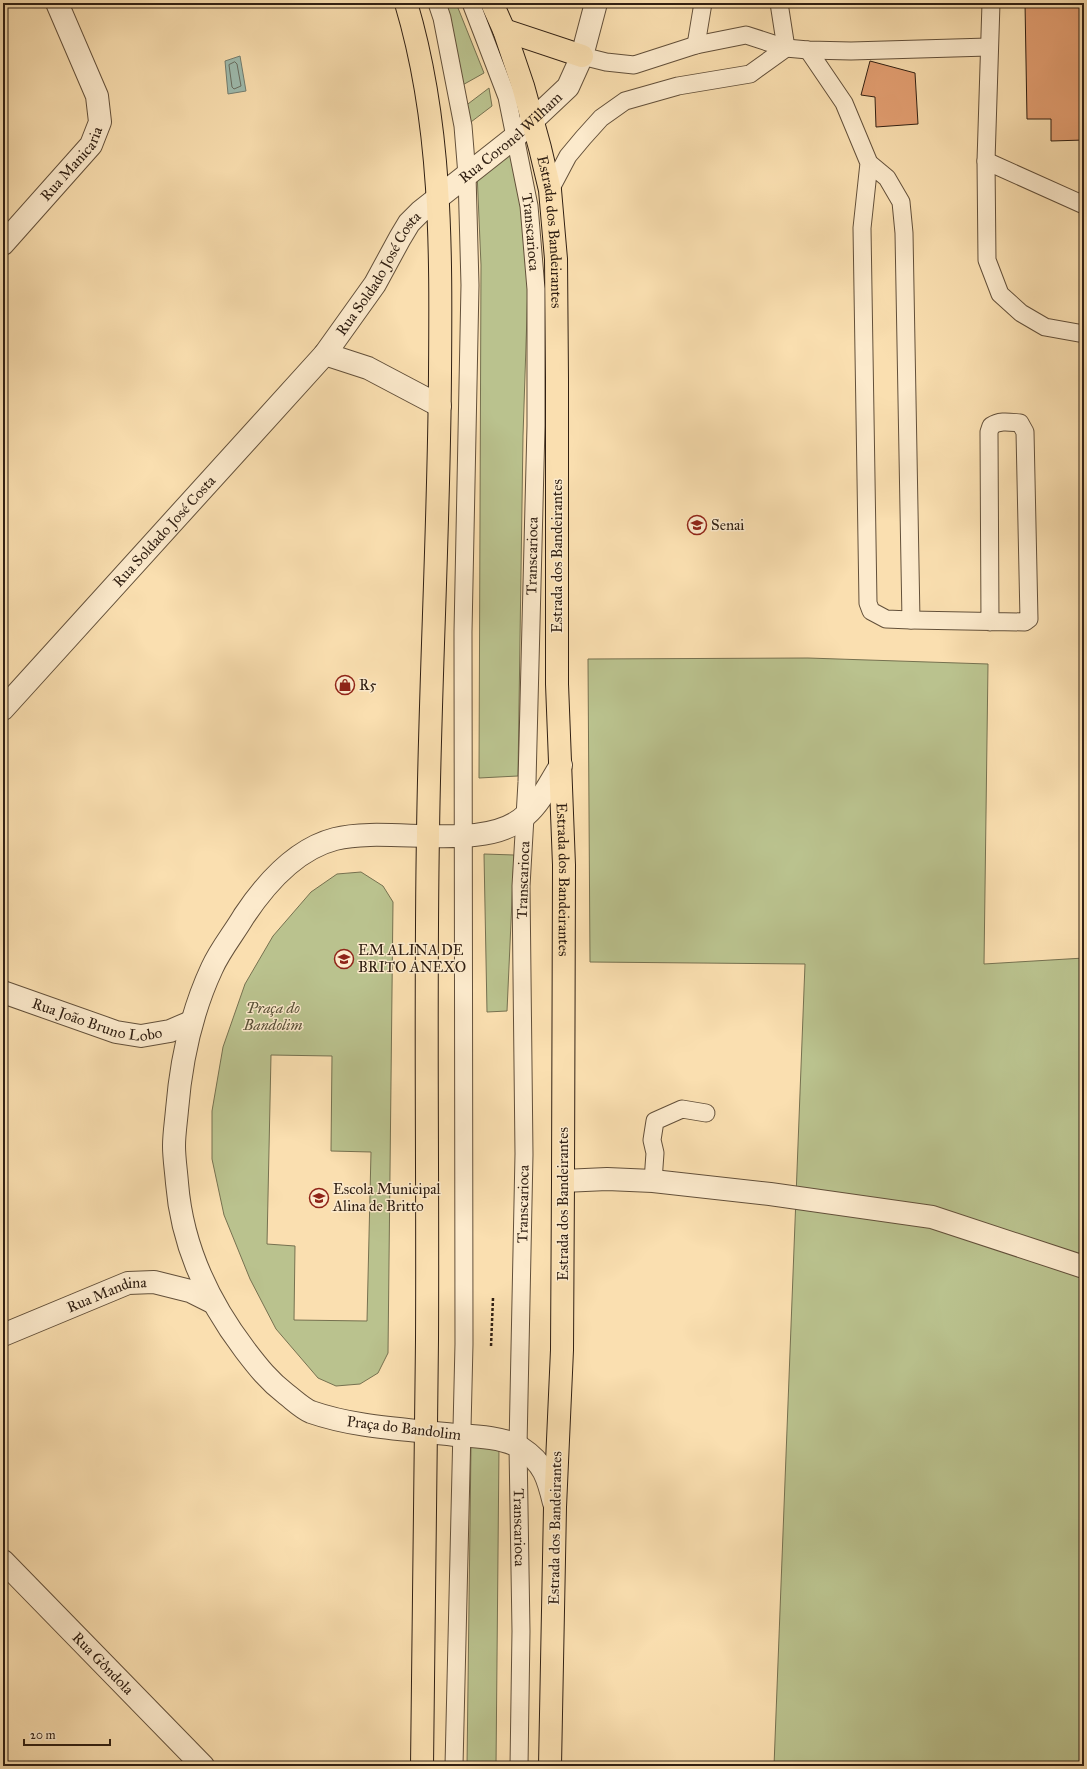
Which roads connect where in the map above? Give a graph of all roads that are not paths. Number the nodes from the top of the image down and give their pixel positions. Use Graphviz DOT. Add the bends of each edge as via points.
graph roads {
  1 [pos="57,3"];
  2 [pos="406,3"];
  3 [pos="437,3"];
  4 [pos="471,3"];
  5 [pos="492,3"];
  6 [pos="596,3"];
  7 [pos="704,3"];
  8 [pos="779,3"];
  9 [pos="991,3"];
  10 [pos="504,30"];
  11 [pos="696,45"];
  12 [pos="988,47"];
  13 [pos="786,48"];
  14 [pos="808,50"];
  15 [pos="582,56"];
  16 [pos="533,122"];
  17 [pos="515,137"];
  18 [pos="986,161"];
  19 [pos="869,163"];
  20 [pos="467,175"];
  21 [pos="550,190"];
  22 [pos="439,199"];
  23 [pos="1084,205"];
  24 [pos="3,244"];
  25 [pos="1084,334"];
  26 [pos="325,354"];
  27 [pos="440,406"];
  28 [pos="911,620"];
  29 [pos="990,622"];
  30 [pos="3,709"];
  31 [pos="561,765"];
  32 [pos="525,817"];
  33 [pos="428,836"];
  34 [pos="463,836"];
  35 [pos="3,992"];
  36 [pos="191,1022"];
  37 [pos="706,1113"];
  38 [pos="563,1180"];
  39 [pos="653,1181"];
  40 [pos="1084,1267"];
  41 [pos="212,1302"];
  42 [pos="3,1335"];
  43 [pos="426,1432"];
  44 [pos="462,1435"];
  45 [pos="518,1446"];
  46 [pos="555,1507"];
  47 [pos="3,1561"];
  48 [pos="203,1766"];
  49 [pos="422,1766"];
  50 [pos="454,1766"];
  51 [pos="519,1766"];
  52 [pos="550,1766"];
  1 -- 24 [label="street, Rua Manicaria" via="97,96 100,122 91,145"];
  2 -- 22 [label="main road" via="426,83"];
  3 -- 20 [label="lane" via="460,106"];
  4 -- 17 [label="lane, Transcarioca" via="507,97"];
  5 -- 10 [label="main road, Estrada dos Bandeirantes"];
  6 -- 15 [label="street, Rua Coronel Wilham"];
  7 -- 11 [label="lane"];
  8 -- 13 [label="lane"];
  9 -- 12 [label="lane"];
  10 -- 15 [label="main road"];
  10 -- 16 [label="main road, Estrada dos Bandeirantes"];
  11 -- 13 [label="lane" via="746,35"];
  11 -- 15 [label="lane" via="634,65 613,64"];
  12 -- 14 [label="lane"];
  12 -- 18 [label="lane"];
  13 -- 14 [label="lane"];
  13 -- 21 [label="lane" via="750,74 678,86 625,101 601,118 583,138 568,156"];
  14 -- 19 [label="lane" via="844,103"];
  15 -- 16 [label="street, Rua Coronel Wilham" via="568,87"];
  16 -- 17 [label="street, Rua Coronel Wilham"];
  16 -- 21 [label="main road, Estrada dos Bandeirantes"];
  17 -- 20 [label="street, Rua Coronel Wilham"];
  17 -- 32 [label="lane, Transcarioca" via="529,206 536,289 536,426"];
  18 -- 23 [label="lane"];
  18 -- 25 [label="lane" via="986,260 1000,294 1021,313 1045,327"];
  19 -- 28 [label="lane" via="887,178 901,202 904,241"];
  19 -- 28 [label="lane" via="862,228 868,603 871,611 886,619"];
  20 -- 22 [label="street, Rua Coronel Wilham"];
  20 -- 34 [label="lane" via="470,285 463,640"];
  21 -- 31 [label="main road, Estrada dos Bandeirantes" via="556,259 557,677"];
  22 -- 26 [label="street, Rua Soldado José Costa" via="409,223 376,284"];
  22 -- 27 [label="main road"];
  26 -- 27 [label="street, Rua Soldado José Costa" via="368,368"];
  26 -- 30 [label="street, Rua Soldado José Costa"];
  27 -- 33 [label="main road"];
  28 -- 29 [label="lane"];
  29 -- 29 [label="lane" via="989,432 991,426 997,422 1009,422 1020,424 1025,432 1028,619 1025,622"];
  31 -- 32 [label="street, Praça do Bandolim"];
  31 -- 38 [label="main road, Estrada dos Bandeirantes" via="564,865"];
  32 -- 34 [label="street, Praça do Bandolim" via="487,834"];
  32 -- 45 [label="lane, Transcarioca" via="521,886 524,1154"];
  33 -- 34 [label="street, Praça do Bandolim"];
  33 -- 36 [label="street, Praça do Bandolim" via="368,834 335,839 308,850 282,870 257,896 212,966"];
  33 -- 43 [label="main road"];
  34 -- 44 [label="lane"];
  35 -- 36 [label="street, Rua João Bruno Lobo" via="116,1032 141,1036 170,1031"];
  36 -- 41 [label="street, Praça do Bandolim" via="180,1072 174,1143 178,1200 189,1248"];
  37 -- 39 [label="lane" via="682,1109 655,1121 652,1140"];
  38 -- 39 [label="street"];
  38 -- 46 [label="main road, Estrada dos Bandeirantes" via="562,1350"];
  39 -- 40 [label="street" via="770,1194 932,1217"];
  41 -- 42 [label="street, Rua Mandina" via="190,1291 154,1282 128,1283"];
  41 -- 43 [label="street, Praça do Bandolim" via="269,1381 307,1410 354,1424"];
  43 -- 44 [label="street, Praça do Bandolim"];
  43 -- 49 [label="main road"];
  44 -- 45 [label="street, Praça do Bandolim" via="494,1439"];
  44 -- 50 [label="lane"];
  45 -- 46 [label="street, Praça do Bandolim" via="537,1462 548,1479"];
  45 -- 51 [label="lane, Transcarioca" via="521,1631"];
  46 -- 52 [label="main road, Estrada dos Bandeirantes"];
  47 -- 48 [label="street, Rua Gôndola"];
}
